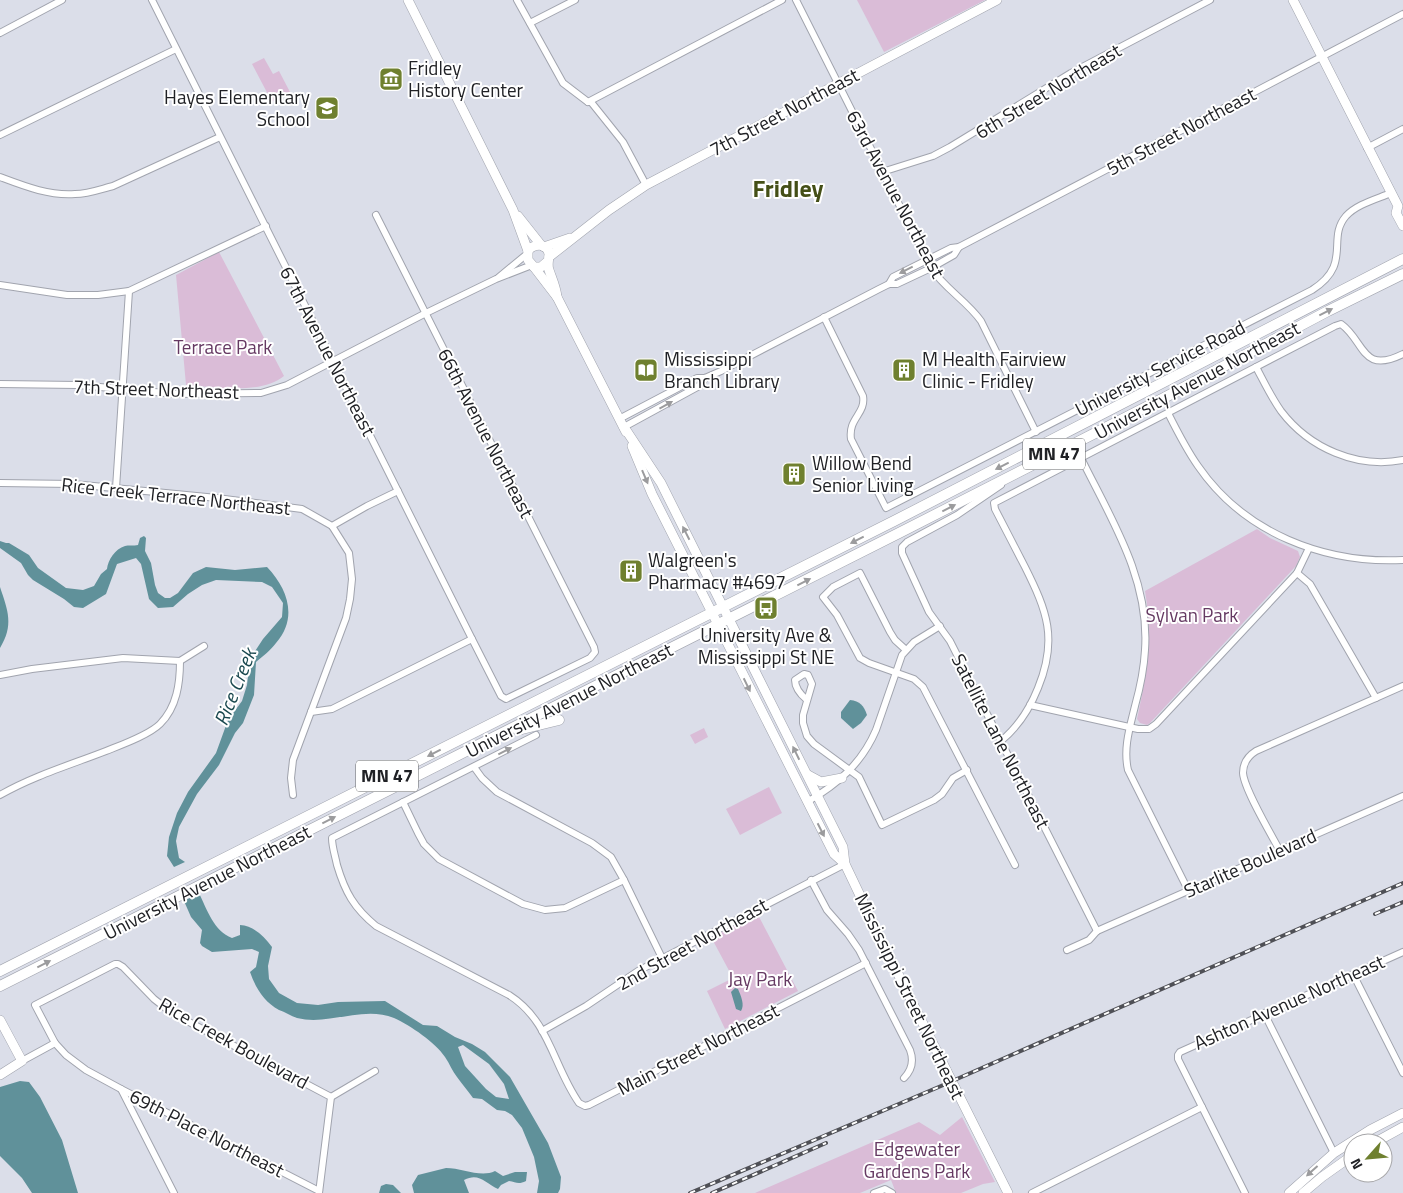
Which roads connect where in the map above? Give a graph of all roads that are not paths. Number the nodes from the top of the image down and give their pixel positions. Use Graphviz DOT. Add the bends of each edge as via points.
graph roads {
  1 [pos="62,0"];
  2 [pos="152,0"];
  3 [pos="408,0"];
  4 [pos="517,0"];
  5 [pos="575,0"];
  6 [pos="782,0"];
  7 [pos="796,0"];
  8 [pos="997,0"];
  9 [pos="1210,0"];
  10 [pos="1293,0"];
  11 [pos="1403,14"];
  12 [pos="530,23"];
  13 [pos="0,33"];
  14 [pos="176,49"];
  15 [pos="1322,57"];
  16 [pos="837,83"];
  17 [pos="588,102"];
  18 [pos="1403,129"];
  19 [pos="0,135"];
  20 [pos="220,137"];
  21 [pos="1368,148"];
  22 [pos="882,172"];
  23 [pos="0,177"];
  24 [pos="646,185"];
  25 [pos="1391,192"];
  26 [pos="1400,207"];
  27 [pos="513,210"];
  28 [pos="376,215"];
  29 [pos="266,226"];
  30 [pos="1403,226"];
  31 [pos="577,235"];
  32 [pos="542,246"];
  33 [pos="959,247"];
  34 [pos="527,253"];
  35 [pos="548,259"];
  36 [pos="1403,259"];
  37 [pos="926,260"];
  38 [pos="533,266"];
  39 [pos="931,268"];
  40 [pos="1403,274"];
  41 [pos="496,279"];
  42 [pos="0,284"];
  43 [pos="889,284"];
  44 [pos="129,291"];
  45 [pos="557,297"];
  46 [pos="426,314"];
  47 [pos="824,317"];
  48 [pos="1403,354"];
  49 [pos="334,362"];
  50 [pos="1256,368"];
  51 [pos="704,378"];
  52 [pos="0,384"];
  53 [pos="122,389"];
  54 [pos="1168,413"];
  55 [pos="622,423"];
  56 [pos="1036,432"];
  57 [pos="1080,458"];
  58 [pos="1403,460"];
  59 [pos="1016,473"];
  60 [pos="0,483"];
  61 [pos="116,488"];
  62 [pos="398,491"];
  63 [pos="332,526"];
  64 [pos="1309,548"];
  65 [pos="1403,560"];
  66 [pos="1298,573"];
  67 [pos="724,607"];
  68 [pos="712,613"];
  69 [pos="730,620"];
  70 [pos="718,626"];
  71 [pos="940,626"];
  72 [pos="472,639"];
  73 [pos="204,646"];
  74 [pos="906,650"];
  75 [pos="180,661"];
  76 [pos="895,672"];
  77 [pos="0,675"];
  78 [pos="1403,686"];
  79 [pos="1376,698"];
  80 [pos="506,699"];
  81 [pos="807,700"];
  82 [pos="1030,705"];
  83 [pos="312,712"];
  84 [pos="559,720"];
  85 [pos="1130,727"];
  86 [pos="500,735"];
  87 [pos="536,735"];
  88 [pos="1001,741"];
  89 [pos="474,767"];
  90 [pos="851,770"];
  91 [pos="967,770"];
  92 [pos="808,775"];
  93 [pos="842,778"];
  94 [pos="0,795"];
  95 [pos="293,795"];
  96 [pos="818,796"];
  97 [pos="1403,796"];
  98 [pos="403,802"];
  99 [pos="807,802"];
  100 [pos="1280,851"];
  101 [pos="845,864"];
  102 [pos="1015,865"];
  103 [pos="624,880"];
  104 [pos="811,880"];
  105 [pos="1188,890"];
  106 [pos="1097,931"];
  107 [pos="1067,950"];
  108 [pos="1403,952"];
  109 [pos="662,958"];
  110 [pos="866,963"];
  111 [pos="118,964"];
  112 [pos="0,971"];
  113 [pos="1353,974"];
  114 [pos="0,986"];
  115 [pos="1264,1013"];
  116 [pos="0,1020"];
  117 [pos="542,1031"];
  118 [pos="55,1043"];
  119 [pos="22,1062"];
  120 [pos="375,1071"];
  121 [pos="1403,1073"];
  122 [pos="0,1075"];
  123 [pos="904,1078"];
  124 [pos="121,1089"];
  125 [pos="331,1097"];
  126 [pos="1202,1107"];
  127 [pos="1400,1115"];
  128 [pos="1403,1128"];
  129 [pos="1334,1153"];
  130 [pos="1343,1164"];
  131 [pos="890,1191"];
  132 [pos="1309,1191"];
  133 [pos="319,1192"];
  134 [pos="174,1193"];
  135 [pos="874,1193"];
  136 [pos="1008,1193"];
  137 [pos="1032,1193"];
  138 [pos="1245,1193"];
  139 [pos="1289,1193"];
  1 -- 13 [label="street"];
  2 -- 14 [label="street, 67th Avenue Northeast"];
  3 -- 27 [label="street"];
  4 -- 12 [label="street"];
  5 -- 12 [label="street"];
  6 -- 17 [label="street"];
  7 -- 16 [label="street, 63rd Avenue Northeast"];
  8 -- 16 [label="street, 7th Street Northeast"];
  9 -- 22 [label="street, 6th Street Northeast" via="1071,73 950,148"];
  10 -- 15 [label="street"];
  11 -- 15 [label="street, 5th Street Northeast"];
  12 -- 17 [label="street" via="562,83"];
  14 -- 19 [label="street"];
  14 -- 20 [label="street, 67th Avenue Northeast"];
  15 -- 21 [label="street"];
  15 -- 33 [label="street, 5th Street Northeast"];
  16 -- 22 [label="street, 63rd Avenue Northeast"];
  16 -- 24 [label="street, 7th Street Northeast"];
  17 -- 24 [label="street" via="623,142"];
  18 -- 21 [label="street"];
  20 -- 23 [label="street" via="113,186 95,191 75,194 32,189"];
  20 -- 29 [label="street, 67th Avenue Northeast"];
  21 -- 25 [label="street"];
  22 -- 37 [label="street, 63rd Avenue Northeast"];
  24 -- 31 [label="street, 7th Street Northeast"];
  25 -- 26 [label="street"];
  25 -- 56 [label="street, University Service Road" via="1347,214 1340,227 1333,271 1322,284"];
  26 -- 30 [label="street" via="1396,213"];
  27 -- 32 [label="street"];
  27 -- 34 [label="street"];
  28 -- 46 [label="street, 66th Avenue Northeast"];
  29 -- 44 [label="street"];
  29 -- 49 [label="street, 67th Avenue Northeast"];
  31 -- 32 [label="street, 7th Street Northeast"];
  31 -- 35 [label="street, 7th Street Northeast"];
  32 -- 34 [label="street" via="535,245"];
  32 -- 35 [label="street" via="548,251"];
  33 -- 37 [label="street, 5th Street Northeast"];
  33 -- 39 [label="street, 5th Street Northeast" via="954,255"];
  34 -- 38 [label="street"];
  34 -- 41 [label="street, 7th Street Northeast"];
  35 -- 38 [label="street" via="541,267"];
  35 -- 45 [label="street, Mississippi Street Northeast"];
  36 -- 67 [label="main road, University Avenue Northeast / MN 47, one-way"];
  37 -- 39 [label="street, 63rd Avenue Northeast"];
  37 -- 43 [label="street, 5th Street Northeast, one-way" via="893,277"];
  38 -- 41 [label="street, 7th Street Northeast"];
  38 -- 45 [label="street, Mississippi Street Northeast"];
  39 -- 43 [label="street, 5th Street Northeast" via="897,284"];
  39 -- 56 [label="street, 63rd Avenue Northeast" via="981,321"];
  59 -- 40 [label="main road, University Avenue Northeast / MN 47, one-way"];
  41 -- 46 [label="street, 7th Street Northeast"];
  42 -- 44 [label="street" via="66,295"];
  43 -- 47 [label="street, 5th Street Northeast"];
  44 -- 53 [label="street"];
  45 -- 55 [label="street, Mississippi Street Northeast"];
  46 -- 49 [label="street, 7th Street Northeast"];
  46 -- 80 [label="street, 66th Avenue Northeast" via="594,647 595,652 590,658"];
  47 -- 51 [label="street, 5th Street Northeast"];
  47 -- 56 [label="street, University Service Road" via="863,396 862,409 852,422 851,439 886,508"];
  48 -- 50 [label="street" via="1387,360 1370,357 1341,324"];
  49 -- 53 [label="street, 7th Street Northeast" via="287,385 261,393 176,394"];
  49 -- 62 [label="street, 67th Avenue Northeast"];
  50 -- 54 [label="street"];
  50 -- 58 [label="street" via="1281,411 1307,438 1350,459"];
  51 -- 55 [label="street, 5th Street Northeast" via="697,378"];
  55 -- 51 [label="street, 5th Street Northeast, one-way" via="701,385"];
  52 -- 53 [label="street, 7th Street Northeast"];
  53 -- 61 [label="street"];
  54 -- 57 [label="street"];
  54 -- 64 [label="street" via="1199,467 1224,496 1269,531"];
  67 -- 55 [label="street, Mississippi Street Northeast, one-way" via="661,483"];
  55 -- 68 [label="street, Mississippi Street Northeast, one-way" via="651,491"];
  57 -- 82 [label="street" via="994,503 1038,593 1047,620 1046,664"];
  57 -- 85 [label="street" via="1127,550 1141,594 1145,650"];
  69 -- 59 [label="main road, University Avenue Northeast / MN 47, one-way"];
  59 -- 71 [label="street, Satellite Lane Northeast" via="957,515 902,547 929,612"];
  60 -- 61 [label="street, Rice Creek Terrace Northeast"];
  61 -- 63 [label="street, Rice Creek Terrace Northeast" via="302,509"];
  62 -- 63 [label="street"];
  62 -- 72 [label="street, 67th Avenue Northeast"];
  63 -- 83 [label="street, Rice Creek Terrace Northeast" via="349,553 350,599"];
  64 -- 65 [label="street" via="1345,557"];
  64 -- 66 [label="street"];
  66 -- 79 [label="street" via="1310,584"];
  66 -- 85 [label="street" via="1156,724 1149,729"];
  67 -- 68 [label="main road, University Avenue Northeast / MN 47"];
  67 -- 69 [label="street, Mississippi Street Northeast"];
  68 -- 70 [label="street, Mississippi Street Northeast"];
  68 -- 112 [label="main road, University Avenue Northeast / MN 47, one-way"];
  69 -- 70 [label="main road, University Avenue Northeast / MN 47"];
  92 -- 69 [label="street, Mississippi Street Northeast, one-way"];
  70 -- 86 [label="main road, University Avenue Northeast / MN 47"];
  70 -- 99 [label="street, Mississippi Street Northeast, one-way"];
  71 -- 74 [label="street"];
  71 -- 88 [label="street, Satellite Lane Northeast"];
  72 -- 80 [label="street, 67th Avenue Northeast" via="501,696"];
  72 -- 83 [label="street" via="332,708"];
  73 -- 75 [label="street"];
  74 -- 76 [label="street"];
  74 -- 76 [label="street" via="890,632 860,573 833,587 823,597 837,615 860,658"];
  75 -- 77 [label="street" via="123,658"];
  75 -- 94 [label="street" via="180,682 172,708 160,725 130,742"];
  76 -- 90 [label="street" via="874,736"];
  76 -- 91 [label="street" via="914,679 924,687"];
  78 -- 79 [label="street"];
  79 -- 100 [label="street" via="1256,752 1246,760 1243,767 1245,783"];
  81 -- 90 [label="street" via="802,715 810,741"];
  82 -- 85 [label="street"];
  82 -- 88 [label="street" via="1013,731"];
  83 -- 95 [label="street, Rice Creek Terrace Northeast" via="293,760"];
  84 -- 86 [label="main road"];
  85 -- 105 [label="street" via="1126,747 1128,770"];
  114 -- 86 [label="main road, University Avenue Northeast / MN 47, one-way"];
  89 -- 87 [label="street, one-way"];
  88 -- 106 [label="street, Satellite Lane Northeast"];
  89 -- 98 [label="street"];
  89 -- 103 [label="street" via="497,792 602,850 611,857"];
  90 -- 91 [label="street" via="862,782 882,825 934,800 953,778"];
  90 -- 93 [label="street"];
  91 -- 102 [label="street"];
  92 -- 93 [label="street" via="821,782"];
  92 -- 96 [label="street, Mississippi Street Northeast"];
  93 -- 96 [label="street"];
  96 -- 99 [label="street"];
  96 -- 101 [label="street, Mississippi Street Northeast" via="843,847"];
  97 -- 100 [label="street, Starlite Boulevard"];
  98 -- 103 [label="street" via="424,844 439,859 523,904 545,910 566,908"];
  98 -- 117 [label="street" via="332,838 344,886 352,902 376,926 518,1001 532,1014"];
  99 -- 101 [label="street, Mississippi Street Northeast, one-way" via="834,854"];
  100 -- 105 [label="street, Starlite Boulevard"];
  101 -- 104 [label="street, 2nd Street Northeast"];
  101 -- 136 [label="street, Mississippi Street Northeast"];
  103 -- 109 [label="street"];
  104 -- 109 [label="street, 2nd Street Northeast"];
  104 -- 110 [label="street, Mississippi Street Northeast" via="827,910 854,942"];
  105 -- 106 [label="street, Starlite Boulevard"];
  106 -- 107 [label="street, Starlite Boulevard" via="1089,940"];
  108 -- 113 [label="street, Ashton Avenue Northeast"];
  109 -- 117 [label="street, 2nd Street Northeast"];
  110 -- 117 [label="street, Main Street Northeast" via="589,1104 582,1105 577,1100"];
  110 -- 123 [label="street, Mississippi Street Northeast" via="910,1050 912,1065"];
  111 -- 118 [label="street, 69th Place Northeast" via="35,1005"];
  111 -- 125 [label="street, Rice Creek Boulevard" via="172,1013"];
  113 -- 115 [label="street, Ashton Avenue Northeast"];
  113 -- 121 [label="street"];
  115 -- 126 [label="street, Ashton Avenue Northeast" via="1182,1049 1178,1055"];
  115 -- 129 [label="street"];
  116 -- 119 [label="street"];
  118 -- 119 [label="street"];
  118 -- 124 [label="street, 69th Place Northeast" via="75,1063"];
  119 -- 122 [label="street"];
  120 -- 125 [label="street, Rice Creek Boulevard"];
  124 -- 133 [label="street, 69th Place Northeast"];
  124 -- 134 [label="street"];
  125 -- 133 [label="street, Rice Creek Boulevard"];
  126 -- 137 [label="street"];
  126 -- 138 [label="street"];
  127 -- 128 [label="street"];
  127 -- 129 [label="street"];
  129 -- 139 [label="street, one-way"];
  130 -- 132 [label="street"];
  131 -- 135 [label="street"];
}
